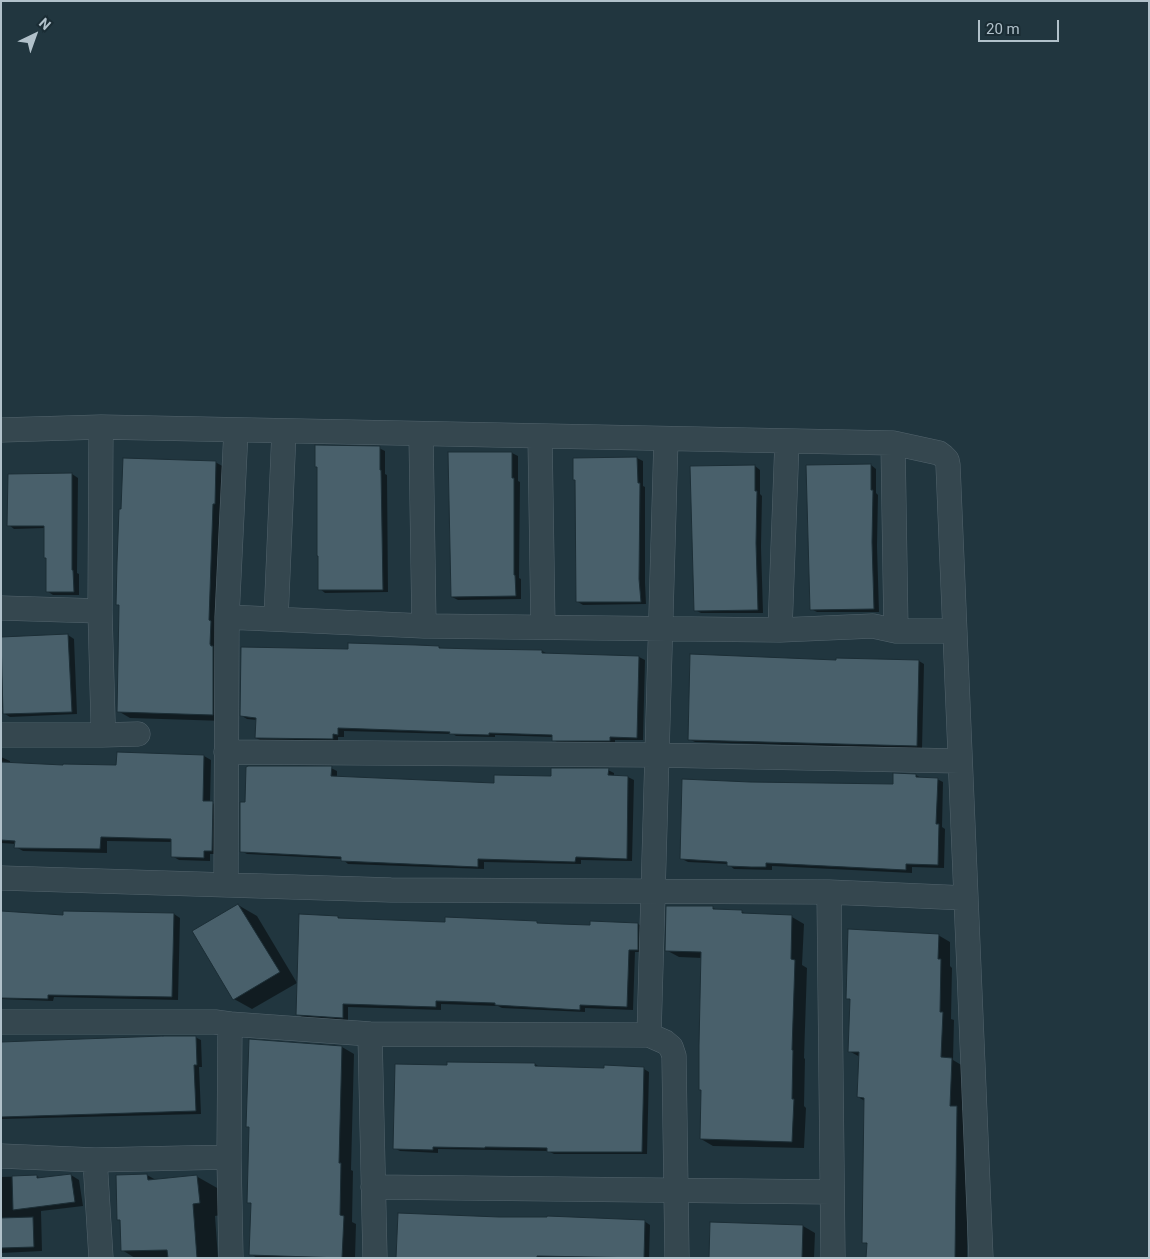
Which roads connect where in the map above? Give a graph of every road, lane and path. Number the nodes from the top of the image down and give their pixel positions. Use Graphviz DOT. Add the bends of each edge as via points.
graph roads {
  1 [pos="101,427"];
  2 [pos="1,430"];
  3 [pos="236,430"];
  4 [pos="284,431"];
  5 [pos="421,434"];
  6 [pos="540,436"];
  7 [pos="666,439"];
  8 [pos="787,441"];
  9 [pos="893,443"];
  10 [pos="1,608"];
  11 [pos="100,610"];
  12 [pos="227,617"];
  13 [pos="276,619"];
  14 [pos="424,626"];
  15 [pos="543,627"];
  16 [pos="662,628"];
  17 [pos="780,630"];
  18 [pos="896,631"];
  19 [pos="954,631"];
  20 [pos="1,734"];
  21 [pos="138,734"];
  22 [pos="102,735"];
  23 [pos="226,752"];
  24 [pos="656,755"];
  25 [pos="960,761"];
  26 [pos="1,878"];
  27 [pos="226,885"];
  28 [pos="652,892"];
  29 [pos="829,892"];
  30 [pos="966,898"];
  31 [pos="1,1022"];
  32 [pos="230,1024"];
  33 [pos="370,1034"];
  34 [pos="649,1036"];
  35 [pos="1,1156"];
  36 [pos="229,1157"];
  37 [pos="95,1160"];
  38 [pos="373,1187"];
  39 [pos="676,1191"];
  40 [pos="832,1192"];
  41 [pos="101,1258"];
  42 [pos="231,1258"];
  43 [pos="375,1258"];
  44 [pos="677,1258"];
  45 [pos="833,1258"];
  46 [pos="981,1258"];
  1 -- 2 [label="street"];
  1 -- 3 [label="street"];
  1 -- 11 [label="street"];
  3 -- 4 [label="street"];
  3 -- 12 [label="street"];
  4 -- 5 [label="street"];
  4 -- 13 [label="street"];
  5 -- 6 [label="street"];
  5 -- 14 [label="street"];
  6 -- 7 [label="street"];
  6 -- 15 [label="street"];
  7 -- 8 [label="street"];
  7 -- 16 [label="street"];
  8 -- 9 [label="street"];
  8 -- 17 [label="street"];
  9 -- 18 [label="street"];
  9 -- 19 [label="street" via="939,453 948,466"];
  10 -- 11 [label="street"];
  11 -- 22 [label="street"];
  12 -- 13 [label="street"];
  12 -- 23 [label="street"];
  13 -- 14 [label="street"];
  14 -- 15 [label="street"];
  15 -- 16 [label="street"];
  16 -- 17 [label="street"];
  16 -- 24 [label="street"];
  17 -- 18 [label="street" via="873,626"];
  18 -- 19 [label="street"];
  19 -- 25 [label="street"];
  20 -- 22 [label="street"];
  21 -- 22 [label="street"];
  23 -- 24 [label="street"];
  23 -- 27 [label="street"];
  24 -- 25 [label="street"];
  24 -- 28 [label="street"];
  25 -- 30 [label="street"];
  26 -- 27 [label="street"];
  27 -- 28 [label="street"];
  28 -- 29 [label="street"];
  28 -- 34 [label="street"];
  29 -- 30 [label="street"];
  29 -- 40 [label="street"];
  30 -- 46 [label="street"];
  31 -- 32 [label="street"];
  32 -- 33 [label="street"];
  32 -- 36 [label="street"];
  33 -- 34 [label="street"];
  33 -- 38 [label="street"];
  34 -- 39 [label="street" via="669,1044 674,1056"];
  35 -- 37 [label="street"];
  36 -- 37 [label="street"];
  36 -- 42 [label="street"];
  37 -- 41 [label="street"];
  38 -- 39 [label="street"];
  38 -- 43 [label="street"];
  39 -- 40 [label="street"];
  39 -- 44 [label="street"];
  40 -- 45 [label="street"];
}
